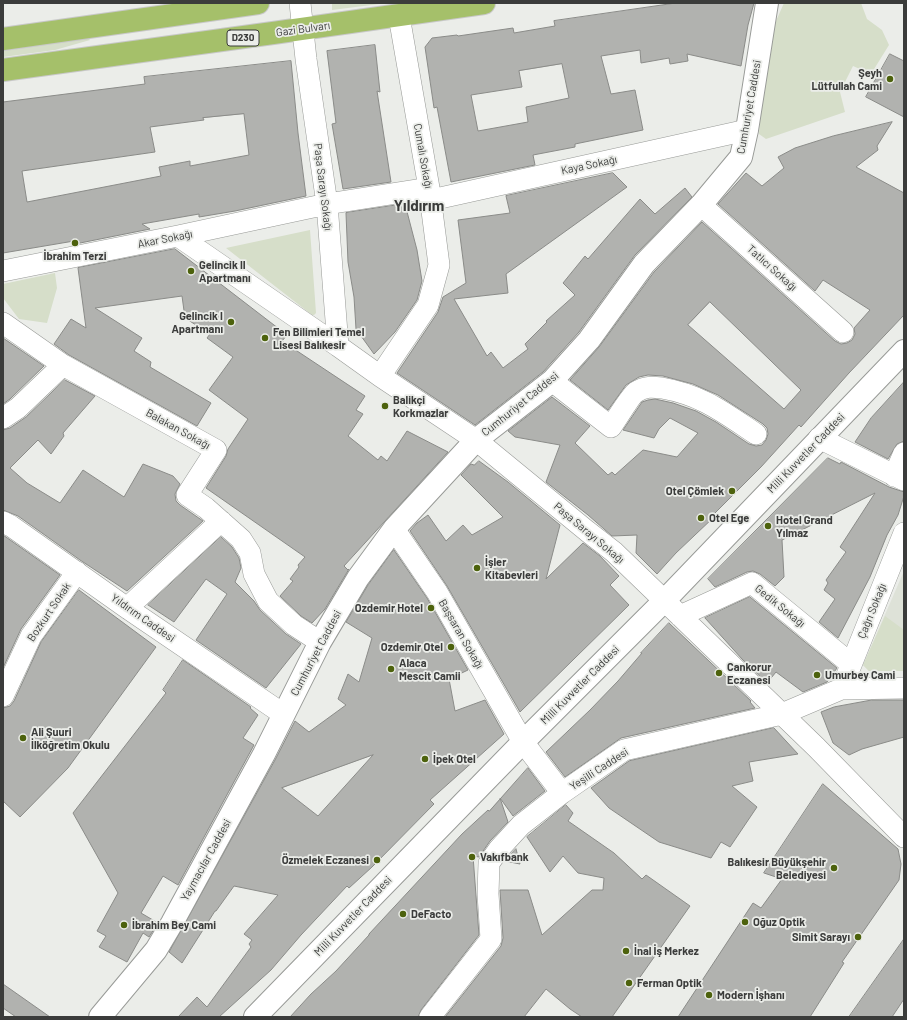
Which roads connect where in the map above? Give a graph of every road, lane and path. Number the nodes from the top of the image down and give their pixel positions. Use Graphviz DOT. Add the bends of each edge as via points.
graph roads {
  1 [pos="258,3"];
  2 [pos="300,3"];
  3 [pos="484,3"];
  4 [pos="767,3"];
  5 [pos="399,16"];
  6 [pos="302,29"];
  7 [pos="3,39"];
  8 [pos="3,70"];
  9 [pos="747,130"];
  10 [pos="430,194"];
  11 [pos="326,204"];
  12 [pos="701,205"];
  13 [pos="178,236"];
  14 [pos="3,271"];
  15 [pos="3,323"];
  16 [pos="843,332"];
  17 [pos="338,346"];
  18 [pos="904,351"];
  19 [pos="63,365"];
  20 [pos="380,376"];
  21 [pos="552,381"];
  22 [pos="3,418"];
  23 [pos="756,434"];
  24 [pos="819,438"];
  25 [pos="476,440"];
  26 [pos="904,453"];
  27 [pos="899,478"];
  28 [pos="221,520"];
  29 [pos="3,522"];
  30 [pos="394,529"];
  31 [pos="904,533"];
  32 [pos="76,572"];
  33 [pos="664,601"];
  34 [pos="127,608"];
  35 [pos="680,616"];
  36 [pos="320,642"];
  37 [pos="851,664"];
  38 [pos="904,688"];
  39 [pos="841,689"];
  40 [pos="3,696"];
  41 [pos="283,714"];
  42 [pos="782,714"];
  43 [pos="523,742"];
  44 [pos="562,793"];
  45 [pos="904,837"];
  46 [pos="100,1017"];
  47 [pos="255,1017"];
  48 [pos="430,1017"];
  1 -- 7 [label="highway"];
  2 -- 6 [label="street, Paşa Sarayı Sokağı"];
  3 -- 5 [label="highway, Gazi Bulvarı / D230"];
  4 -- 9 [label="street, Cumhuriyet Caddesi"];
  5 -- 6 [label="highway, Gazi Bulvarı / D230"];
  5 -- 10 [label="street, Cumalı Sokağı"];
  6 -- 8 [label="highway, Gazi Bulvarı / D230"];
  6 -- 11 [label="street, Paşa Sarayı Sokağı"];
  9 -- 10 [label="street, Kaya Sokağı"];
  9 -- 12 [label="street, Cumhuriyet Caddesi" via="741,157"];
  10 -- 11 [label="street, Kaya Sokağı"];
  10 -- 20 [label="street, Cumalı Sokağı" via="439,265 428,305"];
  11 -- 13 [label="street, Akar Sokağı"];
  11 -- 17 [label="street, Paşa Sarayı Sokağı"];
  12 -- 16 [label="street, Tatlıcı Sokağı"];
  12 -- 21 [label="street, Cumhuriyet Caddesi" via="644,264 589,340"];
  13 -- 14 [label="street, Akar Sokağı"];
  13 -- 17 [label="street, Paşa Sarayı Sokağı"];
  15 -- 19 [label="street, Balakan Sokağı"];
  17 -- 20 [label="street, Paşa Sarayı Sokağı"];
  18 -- 24 [label="street, Milli Kuvvetler Caddesi"];
  19 -- 22 [label="street" via="18,408"];
  19 -- 28 [label="street, Balakan Sokağı" via="216,450 187,496"];
  20 -- 25 [label="street, Paşa Sarayı Sokağı"];
  21 -- 23 [label="street" via="611,426 635,392 648,386 694,396"];
  21 -- 25 [label="street, Cumhuriyet Caddesi"];
  24 -- 27 [label="street"];
  24 -- 33 [label="street, Milli Kuvvetler Caddesi"];
  25 -- 30 [label="street, Cumhuriyet Caddesi"];
  25 -- 33 [label="street, Paşa Sarayı Sokağı" via="614,552"];
  26 -- 27 [label="street"];
  28 -- 34 [label="street"];
  28 -- 36 [label="street, Balakan Sokağı" via="241,539 250,553 254,574 268,600 294,625"];
  29 -- 32 [label="street, Yıldırım Caddesi"];
  30 -- 36 [label="street, Cumhuriyet Caddesi" via="358,578"];
  30 -- 43 [label="street, Başsaran Sokağı" via="437,592"];
  31 -- 37 [label="street, Çağrı Sokağı"];
  32 -- 34 [label="street, Yıldırım Caddesi"];
  32 -- 40 [label="street, Bozkurt Sokak" via="31,636"];
  33 -- 35 [label="street, Paşa Sarayı Sokağı"];
  33 -- 43 [label="street, Milli Kuvvetler Caddesi"];
  34 -- 41 [label="street, Yıldırım Caddesi"];
  35 -- 37 [label="street, Gedik Sokağı" via="752,583"];
  35 -- 42 [label="street, Paşa Sarayı Sokağı"];
  36 -- 41 [label="street, Cumhuriyet Caddesi"];
  37 -- 39 [label="street, Çağrı Sokağı"];
  38 -- 39 [label="street, Yeşilli Caddesi"];
  39 -- 42 [label="street, Yeşilli Caddesi"];
  41 -- 46 [label="street, Yaymacılar Caddesi" via="264,754 156,950"];
  42 -- 44 [label="street, Yeşilli Caddesi" via="624,750"];
  42 -- 45 [label="street, Paşa Sarayı Sokağı"];
  43 -- 44 [label="street, Başsaran Sokağı"];
  43 -- 47 [label="street, Milli Kuvvetler Caddesi"];
  44 -- 48 [label="street, Yeşilli Caddesi" via="521,826 489,863 491,939"];
}
